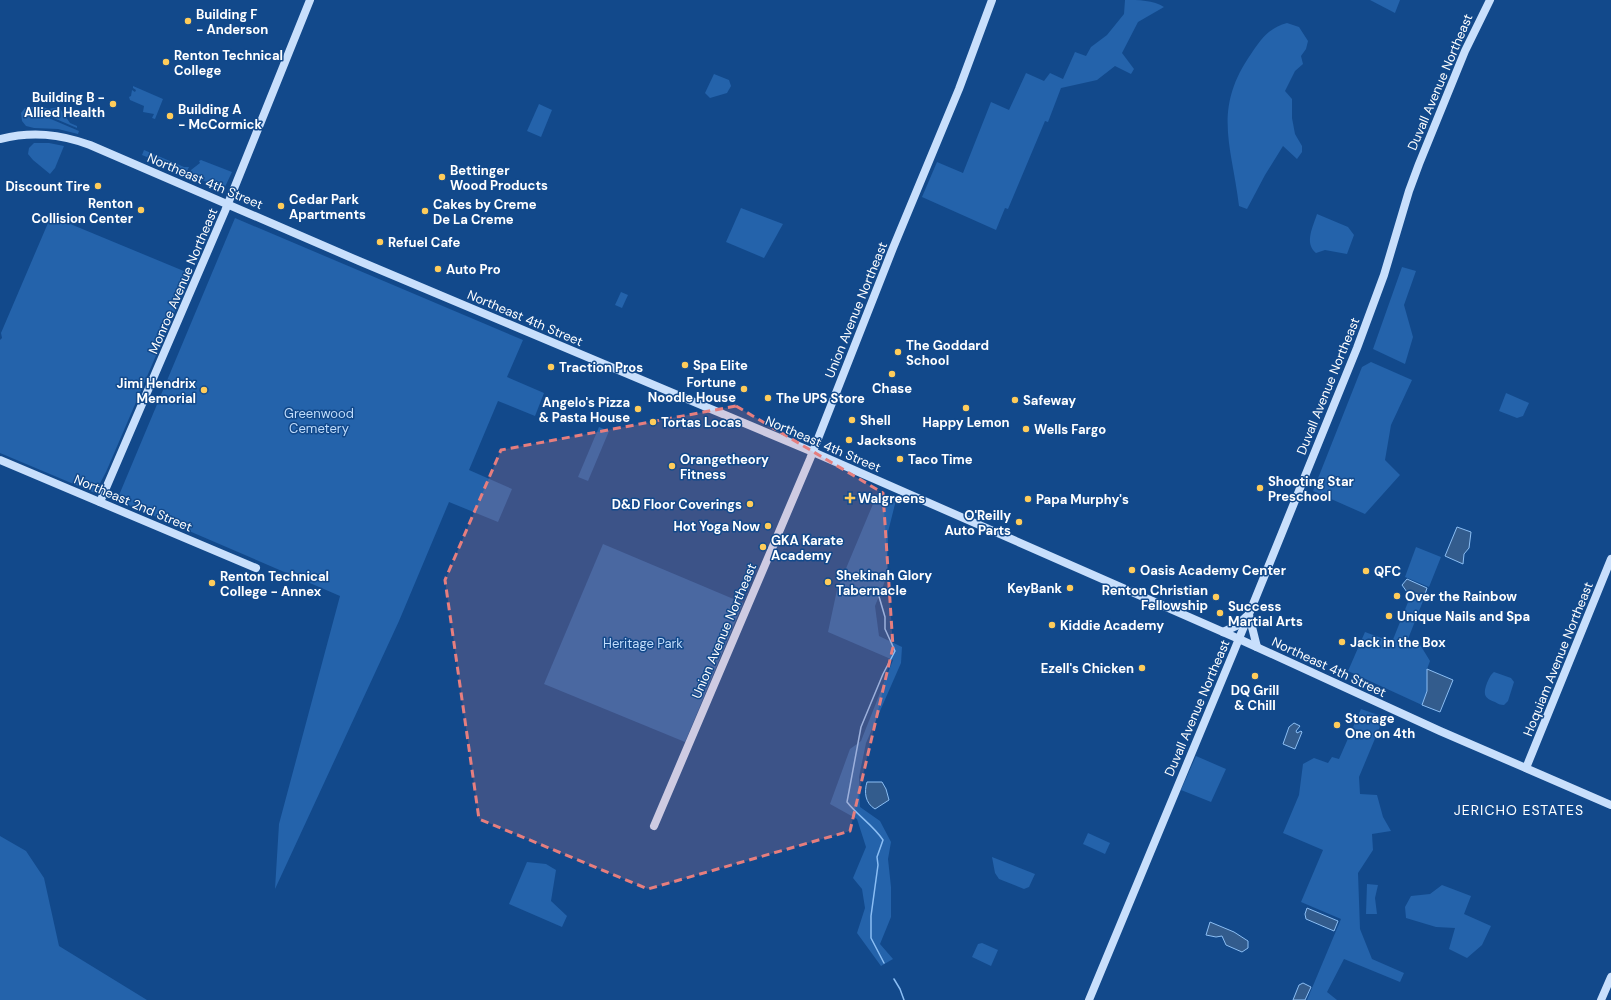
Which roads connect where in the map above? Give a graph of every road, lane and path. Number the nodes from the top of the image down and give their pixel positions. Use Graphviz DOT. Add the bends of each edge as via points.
graph roads {
  1 [pos="310,0"];
  2 [pos="992,0"];
  3 [pos="1490,0"];
  4 [pos="0,139"];
  5 [pos="228,204"];
  6 [pos="812,452"];
  7 [pos="0,460"];
  8 [pos="100,502"];
  9 [pos="1611,560"];
  10 [pos="256,568"];
  11 [pos="1249,614"];
  12 [pos="1223,632"];
  13 [pos="1239,639"];
  14 [pos="1257,647"];
  15 [pos="1526,768"];
  16 [pos="1611,805"];
  17 [pos="654,826"];
  18 [pos="1611,976"];
  19 [pos="1089,1000"];
  20 [pos="1601,1000"];
  1 -- 5 [label="main road, Monroe Avenue Northeast"];
  2 -- 6 [label="main road, Union Avenue Northeast" via="959,89"];
  3 -- 11 [label="main road, Duvall Avenue Northeast" via="1464,51 1419,164 1384,275 1357,348"];
  4 -- 5 [label="main road, Northeast 4th Street" via="44,134 77,140"];
  5 -- 6 [label="main road, Northeast 4th Street"];
  5 -- 8 [label="main road, Monroe Avenue Northeast"];
  6 -- 12 [label="main road, Northeast 4th Street"];
  6 -- 17 [label="main road, Union Avenue Northeast"];
  7 -- 8 [label="main road, Northeast 2nd Street"];
  8 -- 10 [label="main road, Northeast 2nd Street"];
  9 -- 15 [label="main road, Hoquiam Avenue Northeast"];
  11 -- 12 [label="main road" via="1236,626"];
  11 -- 13 [label="main road, Duvall Avenue Northeast"];
  11 -- 14 [label="main road"];
  12 -- 13 [label="main road, Northeast 4th Street"];
  13 -- 14 [label="main road, Northeast 4th Street"];
  13 -- 19 [label="main road, Duvall Avenue Northeast"];
  14 -- 15 [label="main road, Northeast 4th Street"];
  15 -- 16 [label="main road, Northeast 4th Street"];
  18 -- 20 [label="main road"];
}
